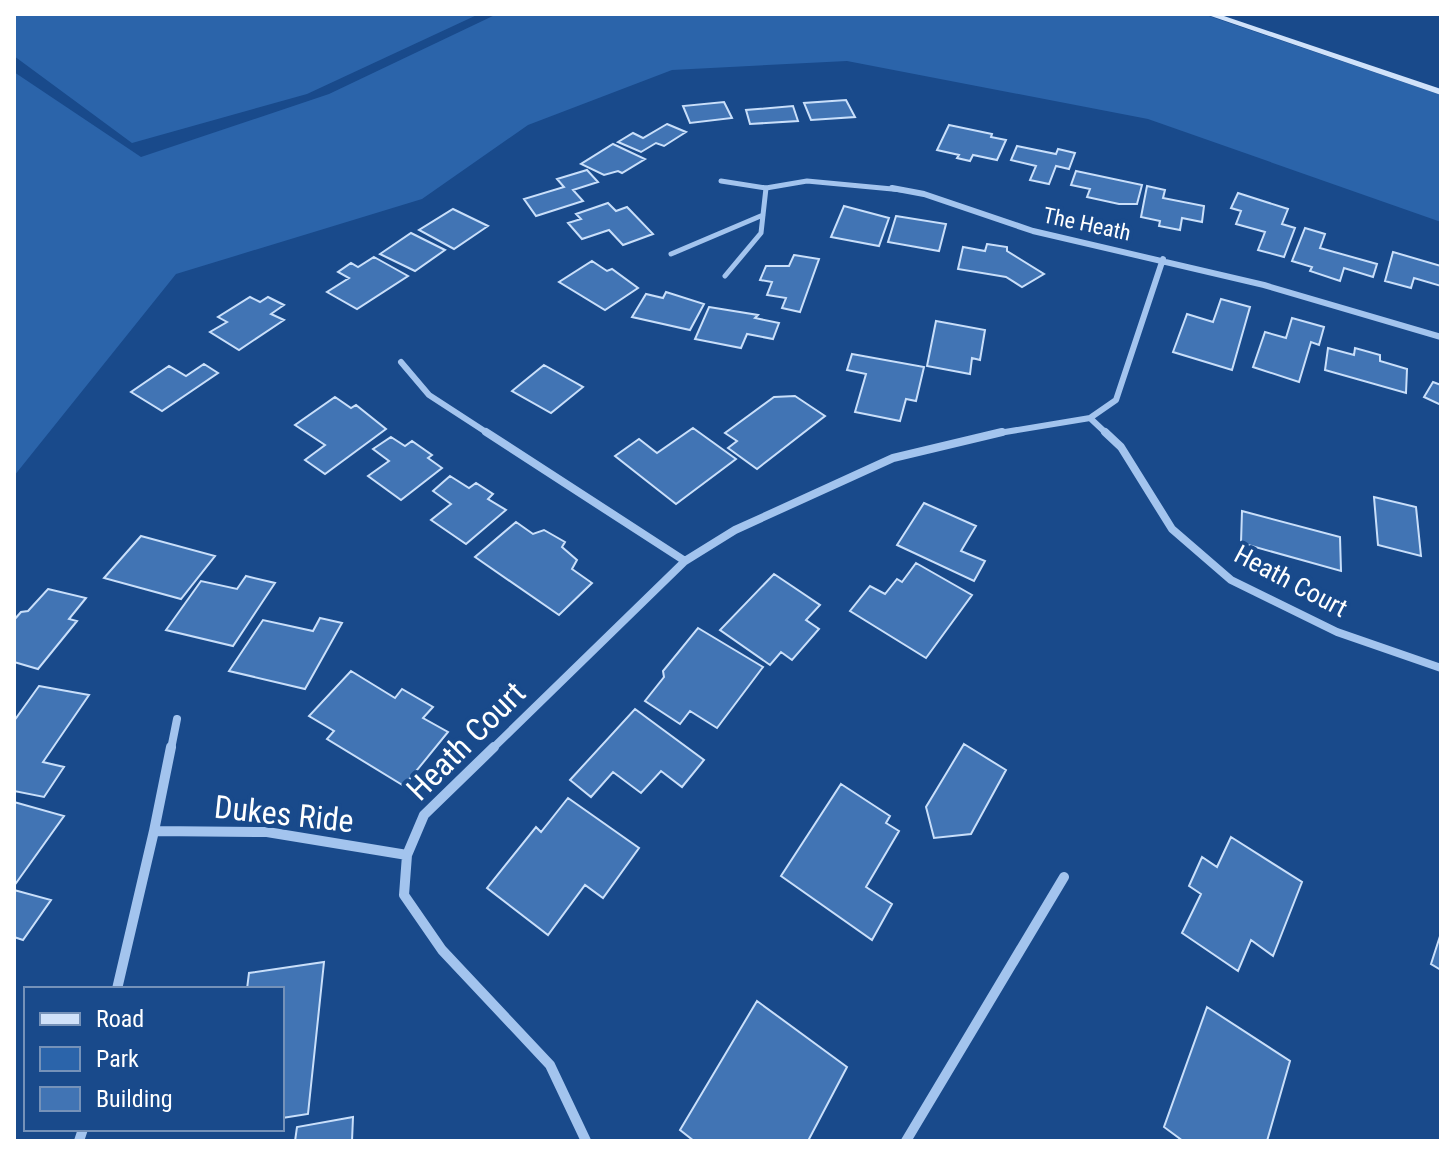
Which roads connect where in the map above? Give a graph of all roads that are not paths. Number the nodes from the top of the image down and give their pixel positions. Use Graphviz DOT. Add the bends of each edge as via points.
graph roads {
  1 [pos="1209,14"];
  2 [pos="1441,92"];
  3 [pos="721,181"];
  4 [pos="766,188"];
  5 [pos="763,215"];
  6 [pos="671,254"];
  7 [pos="1163,259"];
  8 [pos="725,276"];
  9 [pos="1441,337"];
  10 [pos="401,362"];
  11 [pos="1090,418"];
  12 [pos="685,561"];
  13 [pos="1441,668"];
  14 [pos="177,719"];
  15 [pos="154,831"];
  16 [pos="407,855"];
  17 [pos="1064,877"];
  18 [pos="117,987"];
  19 [pos="586,1141"];
  20 [pos="906,1141"];
  1 -- 2 [label="street"];
  3 -- 4 [label="street, The Heath"];
  4 -- 5 [label="lane"];
  4 -- 7 [label="street, The Heath" via="807,181 880,186 924,194 1033,231"];
  5 -- 6 [label="lane"];
  5 -- 8 [label="lane" via="761,233"];
  7 -- 9 [label="street, The Heath"];
  7 -- 11 [label="street" via="1116,400"];
  10 -- 12 [label="street" via="429,395"];
  11 -- 12 [label="street, Heath Court" via="893,458 735,530"];
  11 -- 13 [label="street, Heath Court" via="1121,447 1172,529 1231,580 1337,632"];
  12 -- 16 [label="street, Heath Court" via="424,815"];
  14 -- 15 [label="street"];
  15 -- 16 [label="street, Dukes Ride" via="267,832"];
  15 -- 18 [label="street"];
  16 -- 19 [label="street, Heath Court" via="404,895 442,950 550,1065"];
  17 -- 20 [label="street"];
}
